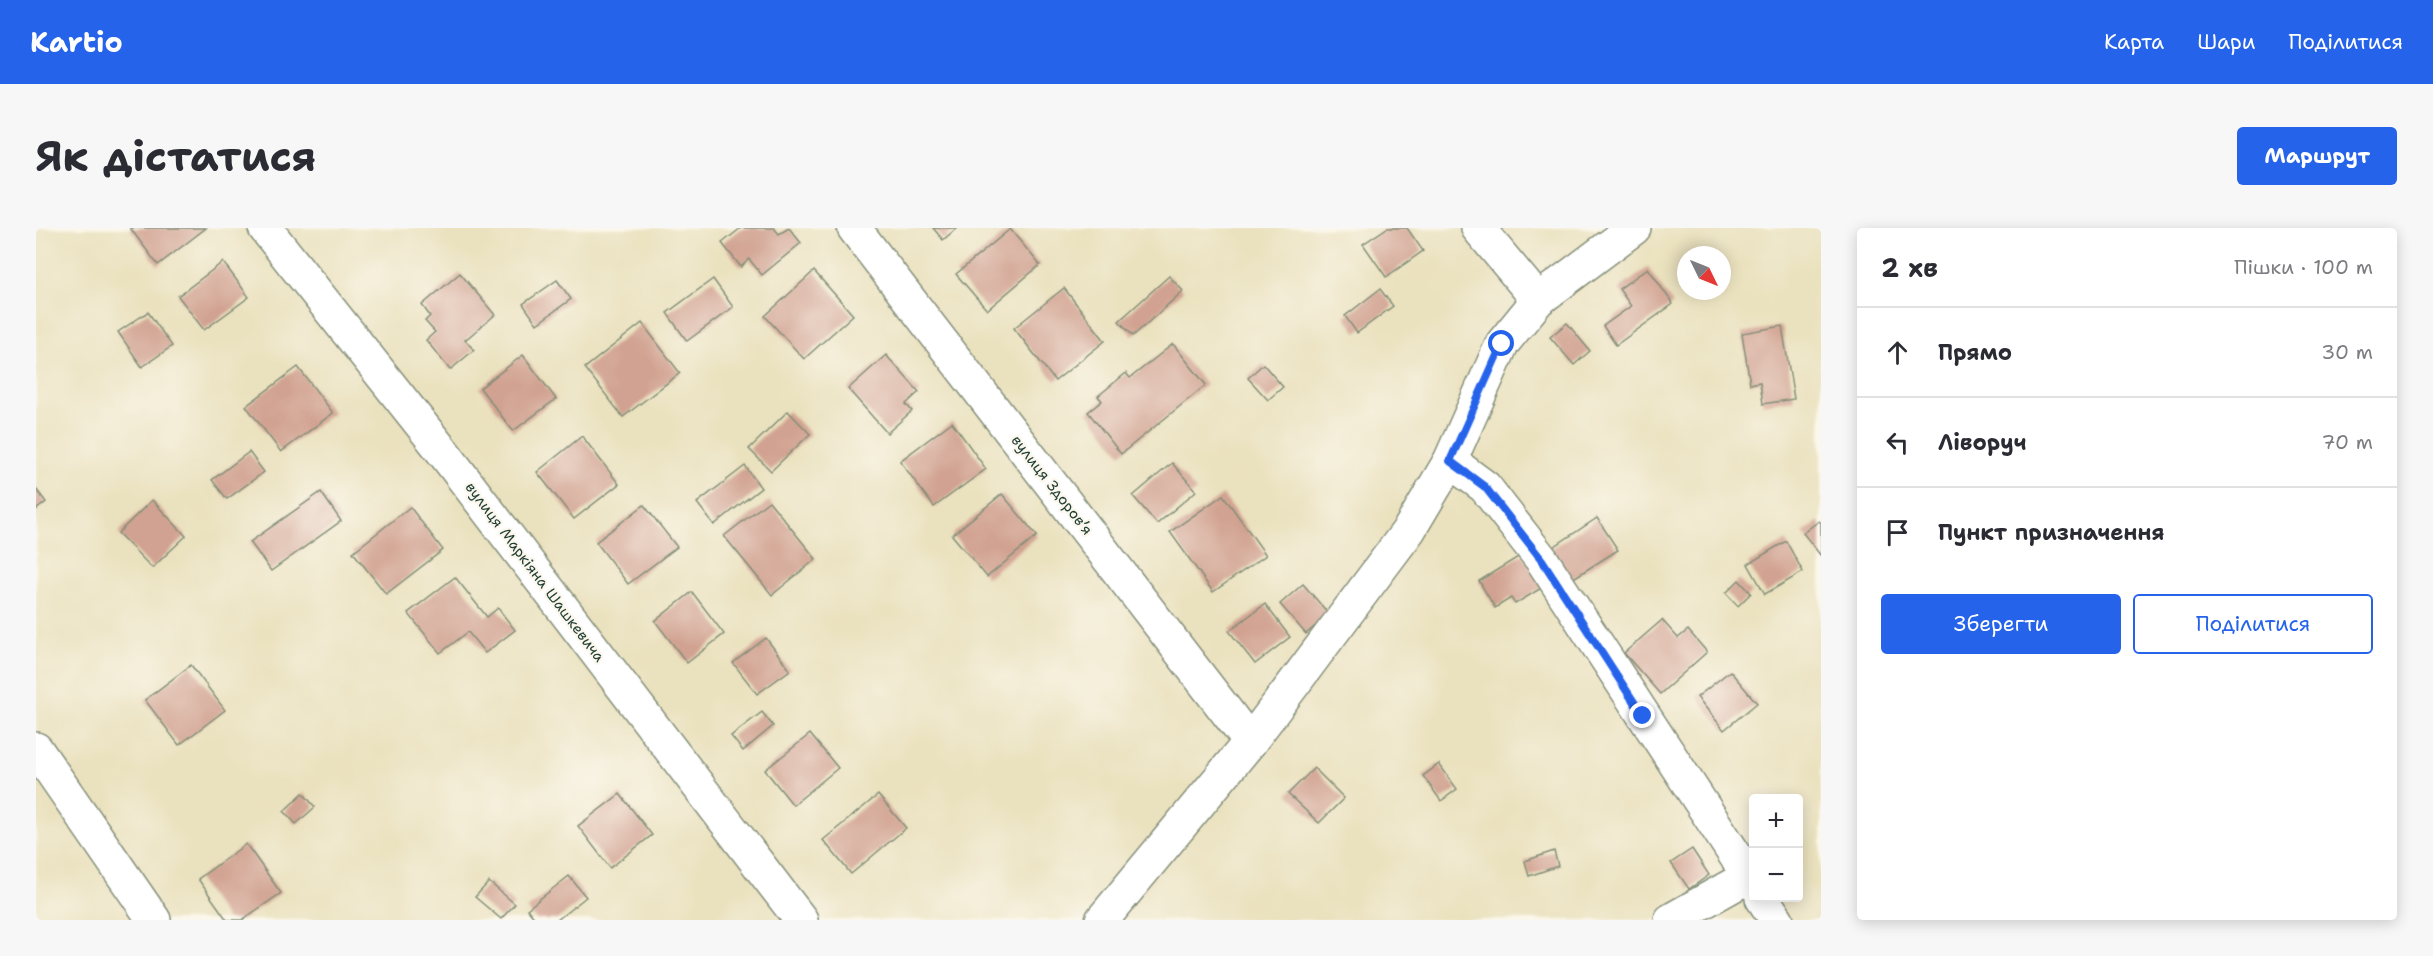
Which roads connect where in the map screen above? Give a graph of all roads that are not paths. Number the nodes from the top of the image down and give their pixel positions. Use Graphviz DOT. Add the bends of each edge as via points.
graph roads {
  1 [pos="265,228"];
  2 [pos="854,228"];
  3 [pos="1478,228"];
  4 [pos="1634,228"];
  5 [pos="1538,300"];
  6 [pos="1450,461"];
  7 [pos="1250,742"];
  8 [pos="36,749"];
  9 [pos="1749,877"];
  10 [pos="1749,888"];
  11 [pos="1765,902"];
  12 [pos="154,920"];
  13 [pos="801,920"];
  14 [pos="1102,920"];
  15 [pos="1671,920"];
  16 [pos="1777,920"];
  1 -- 13 [label="street, вулиця Маркіяна Шашкевича" via="447,457"];
  2 -- 7 [label="street, вулиця Здоровʼя"];
  3 -- 5 [label="street"];
  4 -- 5 [label="street"];
  5 -- 6 [label="street" via="1502,344"];
  6 -- 7 [label="street" via="1409,530"];
  6 -- 9 [label="street" via="1485,487 1542,560"];
  7 -- 14 [label="street"];
  8 -- 12 [label="street"];
  10 -- 15 [label="street"];
  11 -- 16 [label="street"];
}
